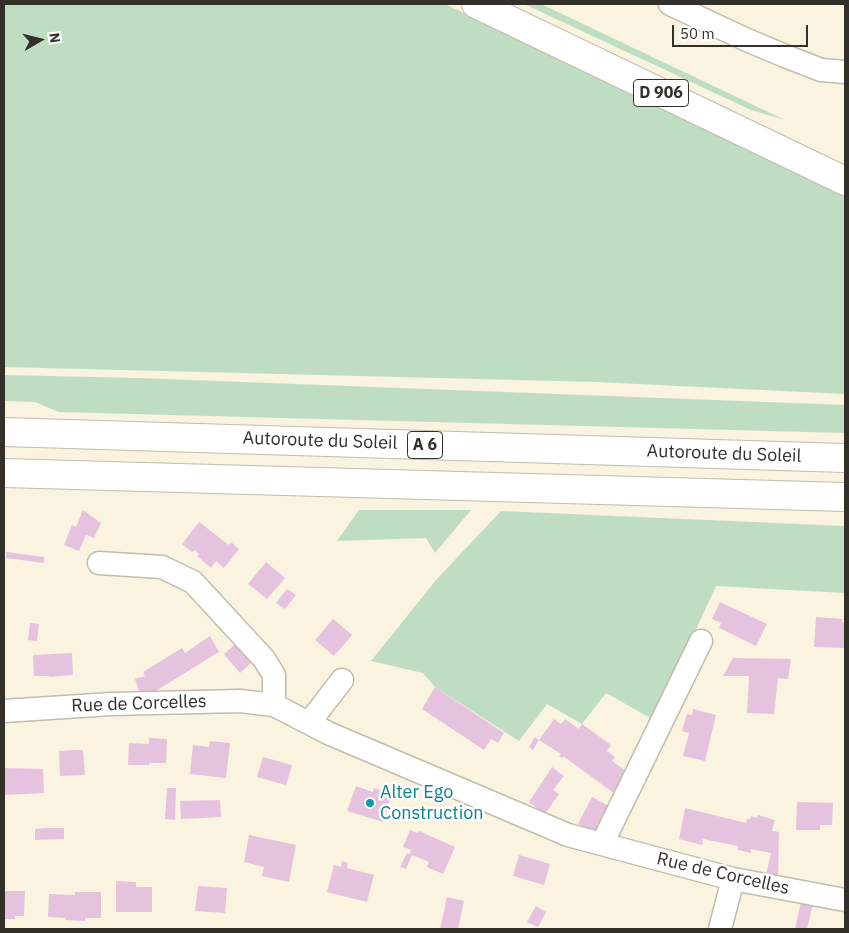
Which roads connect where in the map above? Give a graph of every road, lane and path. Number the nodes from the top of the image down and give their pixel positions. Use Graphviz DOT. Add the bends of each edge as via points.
graph roads {
  1 [pos="476,4"];
  2 [pos="670,4"];
  3 [pos="845,72"];
  4 [pos="845,181"];
  5 [pos="4,432"];
  6 [pos="845,458"];
  7 [pos="4,473"];
  8 [pos="845,497"];
  9 [pos="99,563"];
  10 [pos="701,641"];
  11 [pos="342,680"];
  12 [pos="274,705"];
  13 [pos="4,711"];
  14 [pos="309,723"];
  15 [pos="602,844"];
  16 [pos="733,879"];
  17 [pos="845,900"];
  18 [pos="720,929"];
  1 -- 4 [label="main road, D 906"];
  2 -- 3 [label="street" via="784,56 821,70"];
  5 -- 6 [label="main road, Autoroute du Soleil / A 6"];
  7 -- 8 [label="main road, A 6"];
  9 -- 12 [label="street" via="162,567 193,582 264,659 274,675"];
  10 -- 15 [label="street"];
  11 -- 14 [label="street"];
  12 -- 13 [label="street, Rue de Corcelles" via="230,701"];
  12 -- 14 [label="street, Rue de Corcelles"];
  14 -- 15 [label="street, Rue de Corcelles" via="568,835"];
  15 -- 16 [label="street, Rue de Corcelles"];
  16 -- 17 [label="street, Rue de Corcelles"];
  16 -- 18 [label="street"];
}
